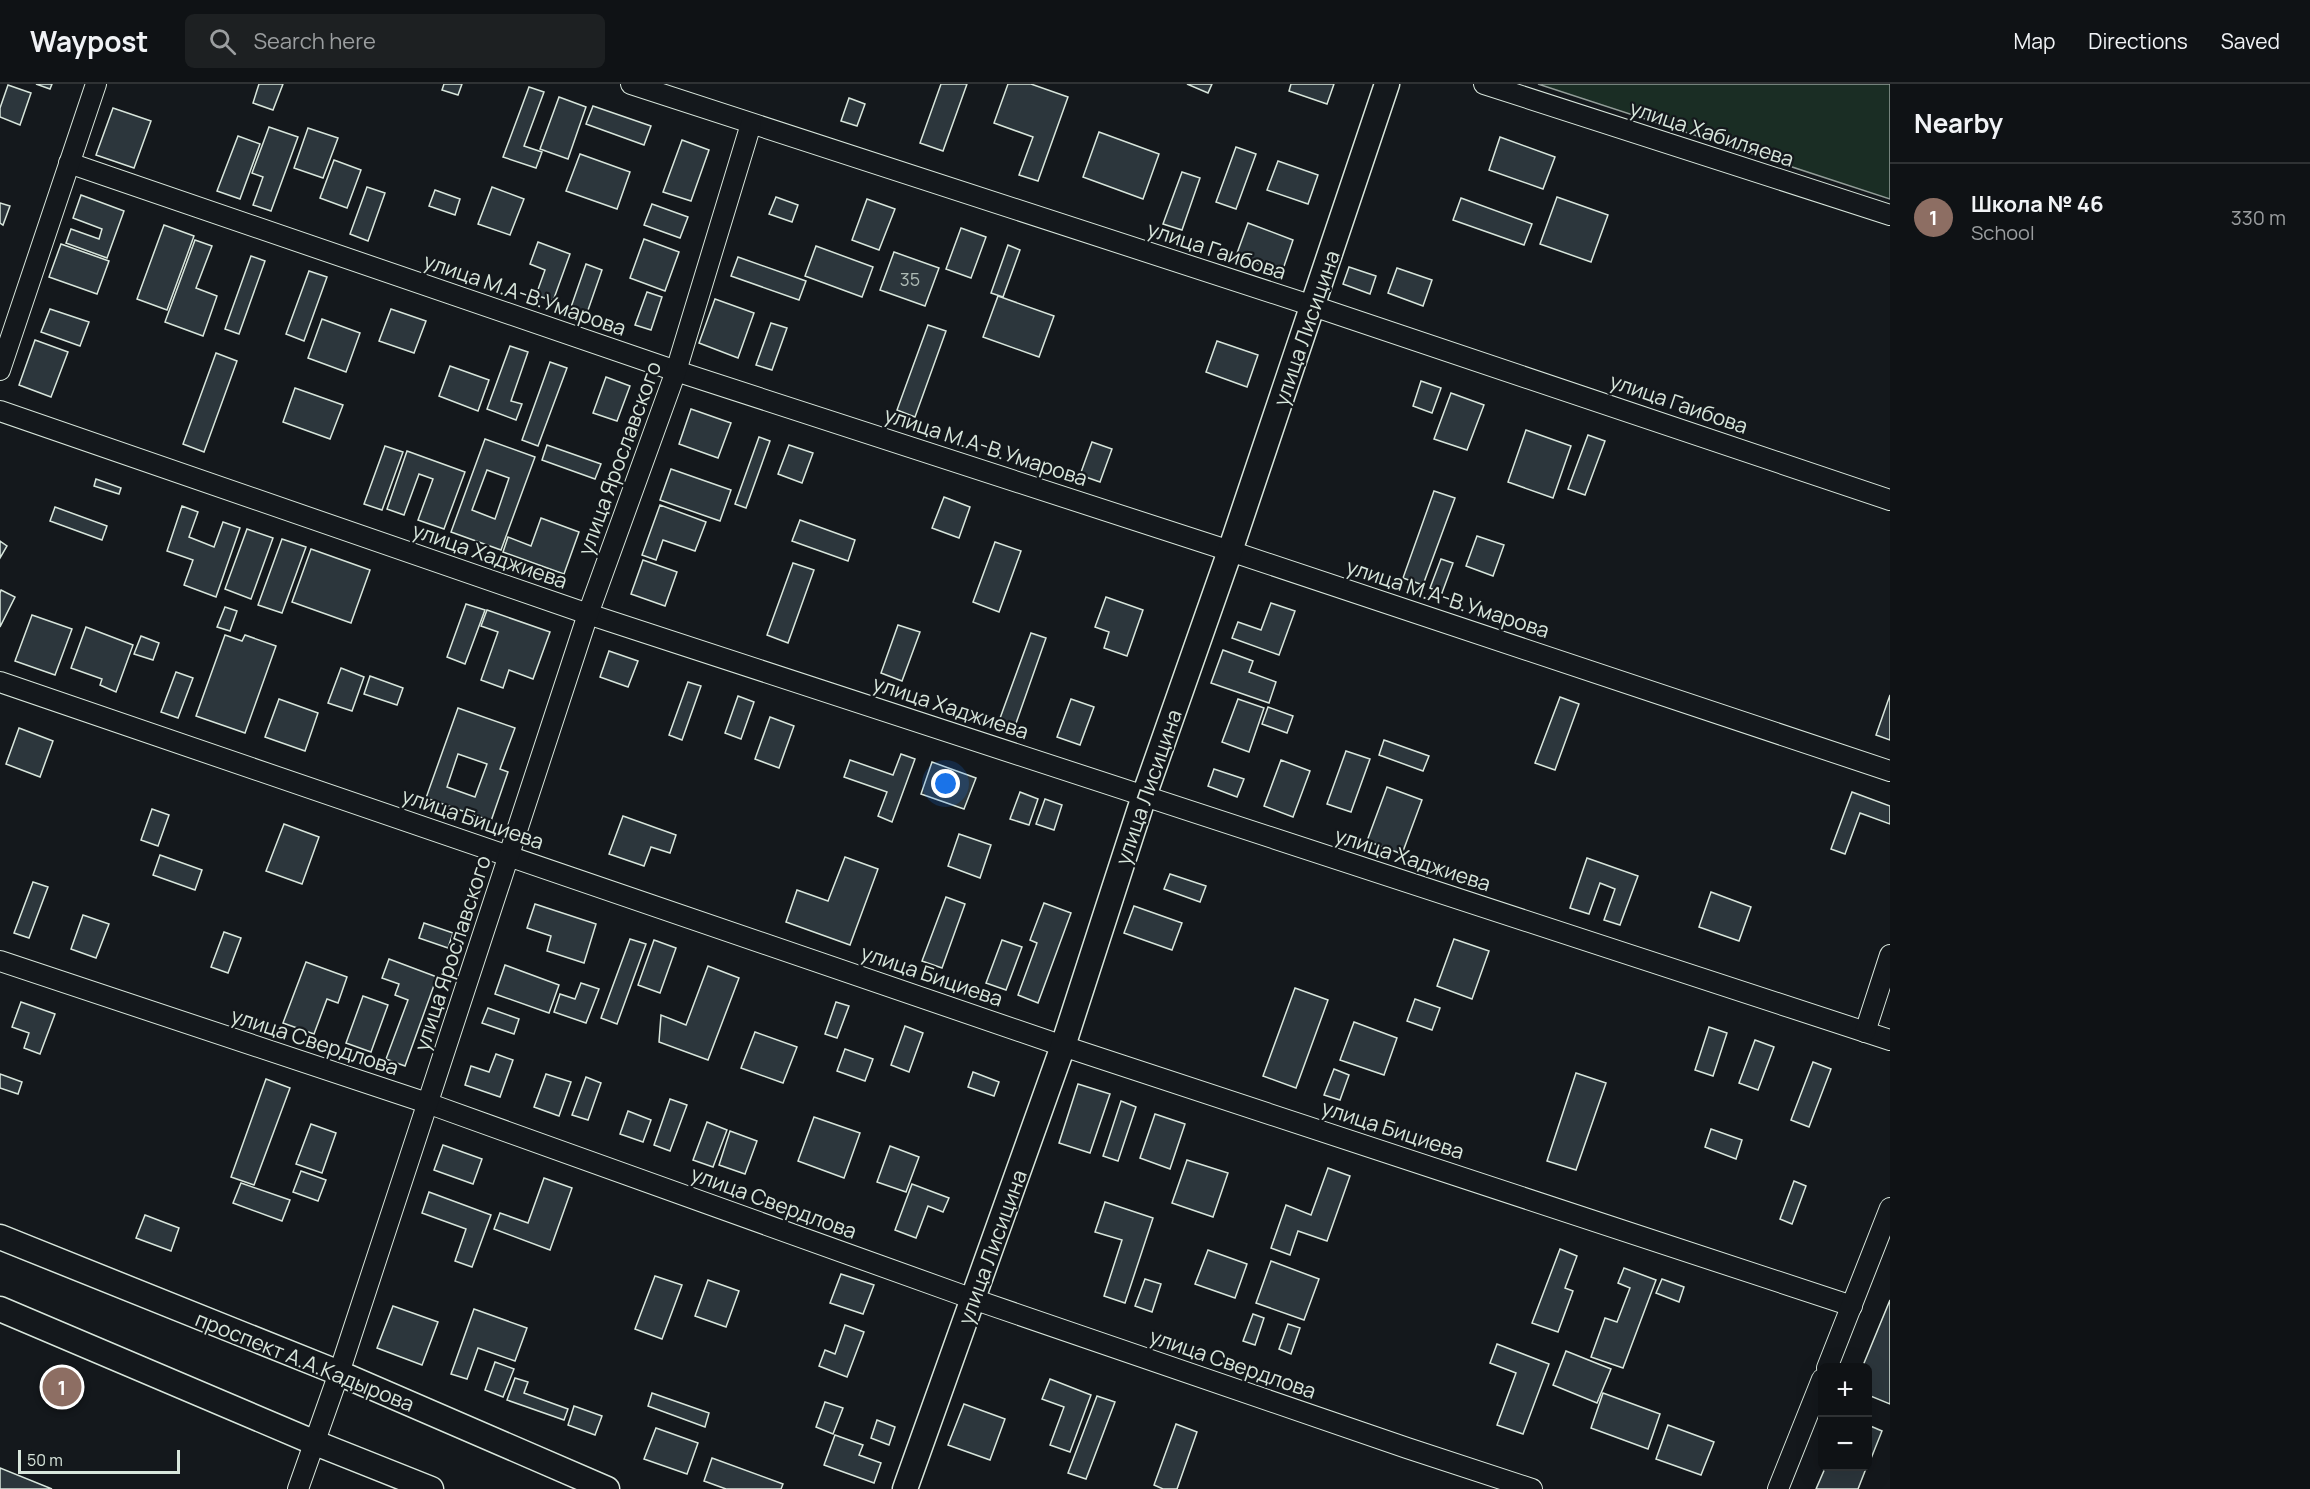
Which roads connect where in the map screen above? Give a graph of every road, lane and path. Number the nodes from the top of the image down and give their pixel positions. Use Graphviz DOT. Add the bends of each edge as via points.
graph roads {
  1 [pos="96,84"];
  2 [pos="631,84"];
  3 [pos="1387,84"];
  4 [pos="1484,84"];
  5 [pos="751,124"];
  6 [pos="69,163"];
  7 [pos="1890,215"];
  8 [pos="1313,306"];
  9 [pos="0,370"];
  10 [pos="676,371"];
  11 [pos="0,411"];
  12 [pos="1890,500"];
  13 [pos="1230,551"];
  14 [pos="588,614"];
  15 [pos="0,682"];
  16 [pos="1890,771"];
  17 [pos="1144,796"];
  18 [pos="509,856"];
  19 [pos="1890,956"];
  20 [pos="0,962"];
  21 [pos="1865,1032"];
  22 [pos="1890,1040"];
  23 [pos="1063,1046"];
  24 [pos="427,1103"];
  25 [pos="1890,1208"];
  26 [pos="0,1237"];
  27 [pos="974,1299"];
  28 [pos="1852,1306"];
  29 [pos="0,1309"];
  30 [pos="1829,1363"];
  31 [pos="339,1373"];
  32 [pos="1818,1389"];
  33 [pos="313,1442"];
  34 [pos="298,1489"];
  35 [pos="431,1489"];
  36 [pos="607,1489"];
  37 [pos="905,1489"];
  38 [pos="1532,1489"];
  39 [pos="1778,1489"];
  1 -- 6 [label="street"];
  2 -- 5 [label="street, улица Гаибова"];
  3 -- 8 [label="street, улица Лисицина"];
  4 -- 7 [label="street, улица Хабиляева"];
  5 -- 8 [label="street, улица Гаибова"];
  5 -- 10 [label="street, улица Ярославского"];
  6 -- 9 [label="street"];
  6 -- 10 [label="street, улица М.А-В.Умарова"];
  8 -- 12 [label="street, улица Гаибова"];
  8 -- 13 [label="street, улица Лисицина"];
  10 -- 13 [label="street, улица М.А-В.Умарова"];
  10 -- 14 [label="street, улица Ярославского"];
  11 -- 14 [label="street, улица Хаджиева"];
  13 -- 16 [label="street, улица М.А-В.Умарова"];
  13 -- 17 [label="street, улица Лисицина"];
  14 -- 17 [label="street, улица Хаджиева"];
  14 -- 18 [label="street, улица Ярославского"];
  15 -- 18 [label="street, улица Бициева"];
  17 -- 21 [label="street, улица Хаджиева"];
  17 -- 23 [label="street, улица Лисицина"];
  18 -- 23 [label="street, улица Бициева"];
  18 -- 24 [label="street, улица Ярославского"];
  19 -- 21 [label="street"];
  20 -- 24 [label="street, улица Свердлова"];
  21 -- 22 [label="street, улица Хаджиева"];
  23 -- 27 [label="street, улица Лисицина"];
  23 -- 28 [label="street, улица Бициева"];
  24 -- 27 [label="street, улица Свердлова"];
  24 -- 31 [label="street, улица Ярославского"];
  25 -- 28 [label="street"];
  26 -- 31 [label="street, проспект А.А.Кадырова"];
  27 -- 37 [label="street, улица Лисицина"];
  27 -- 38 [label="street, улица Свердлова"];
  28 -- 30 [label="street"];
  29 -- 33 [label="street"];
  31 -- 33 [label="street, улица Ярославского"];
  31 -- 36 [label="street, проспект А.А.Кадырова"];
  32 -- 39 [label="street"];
  33 -- 34 [label="street, улица Ярославского"];
  33 -- 35 [label="street"];
}
